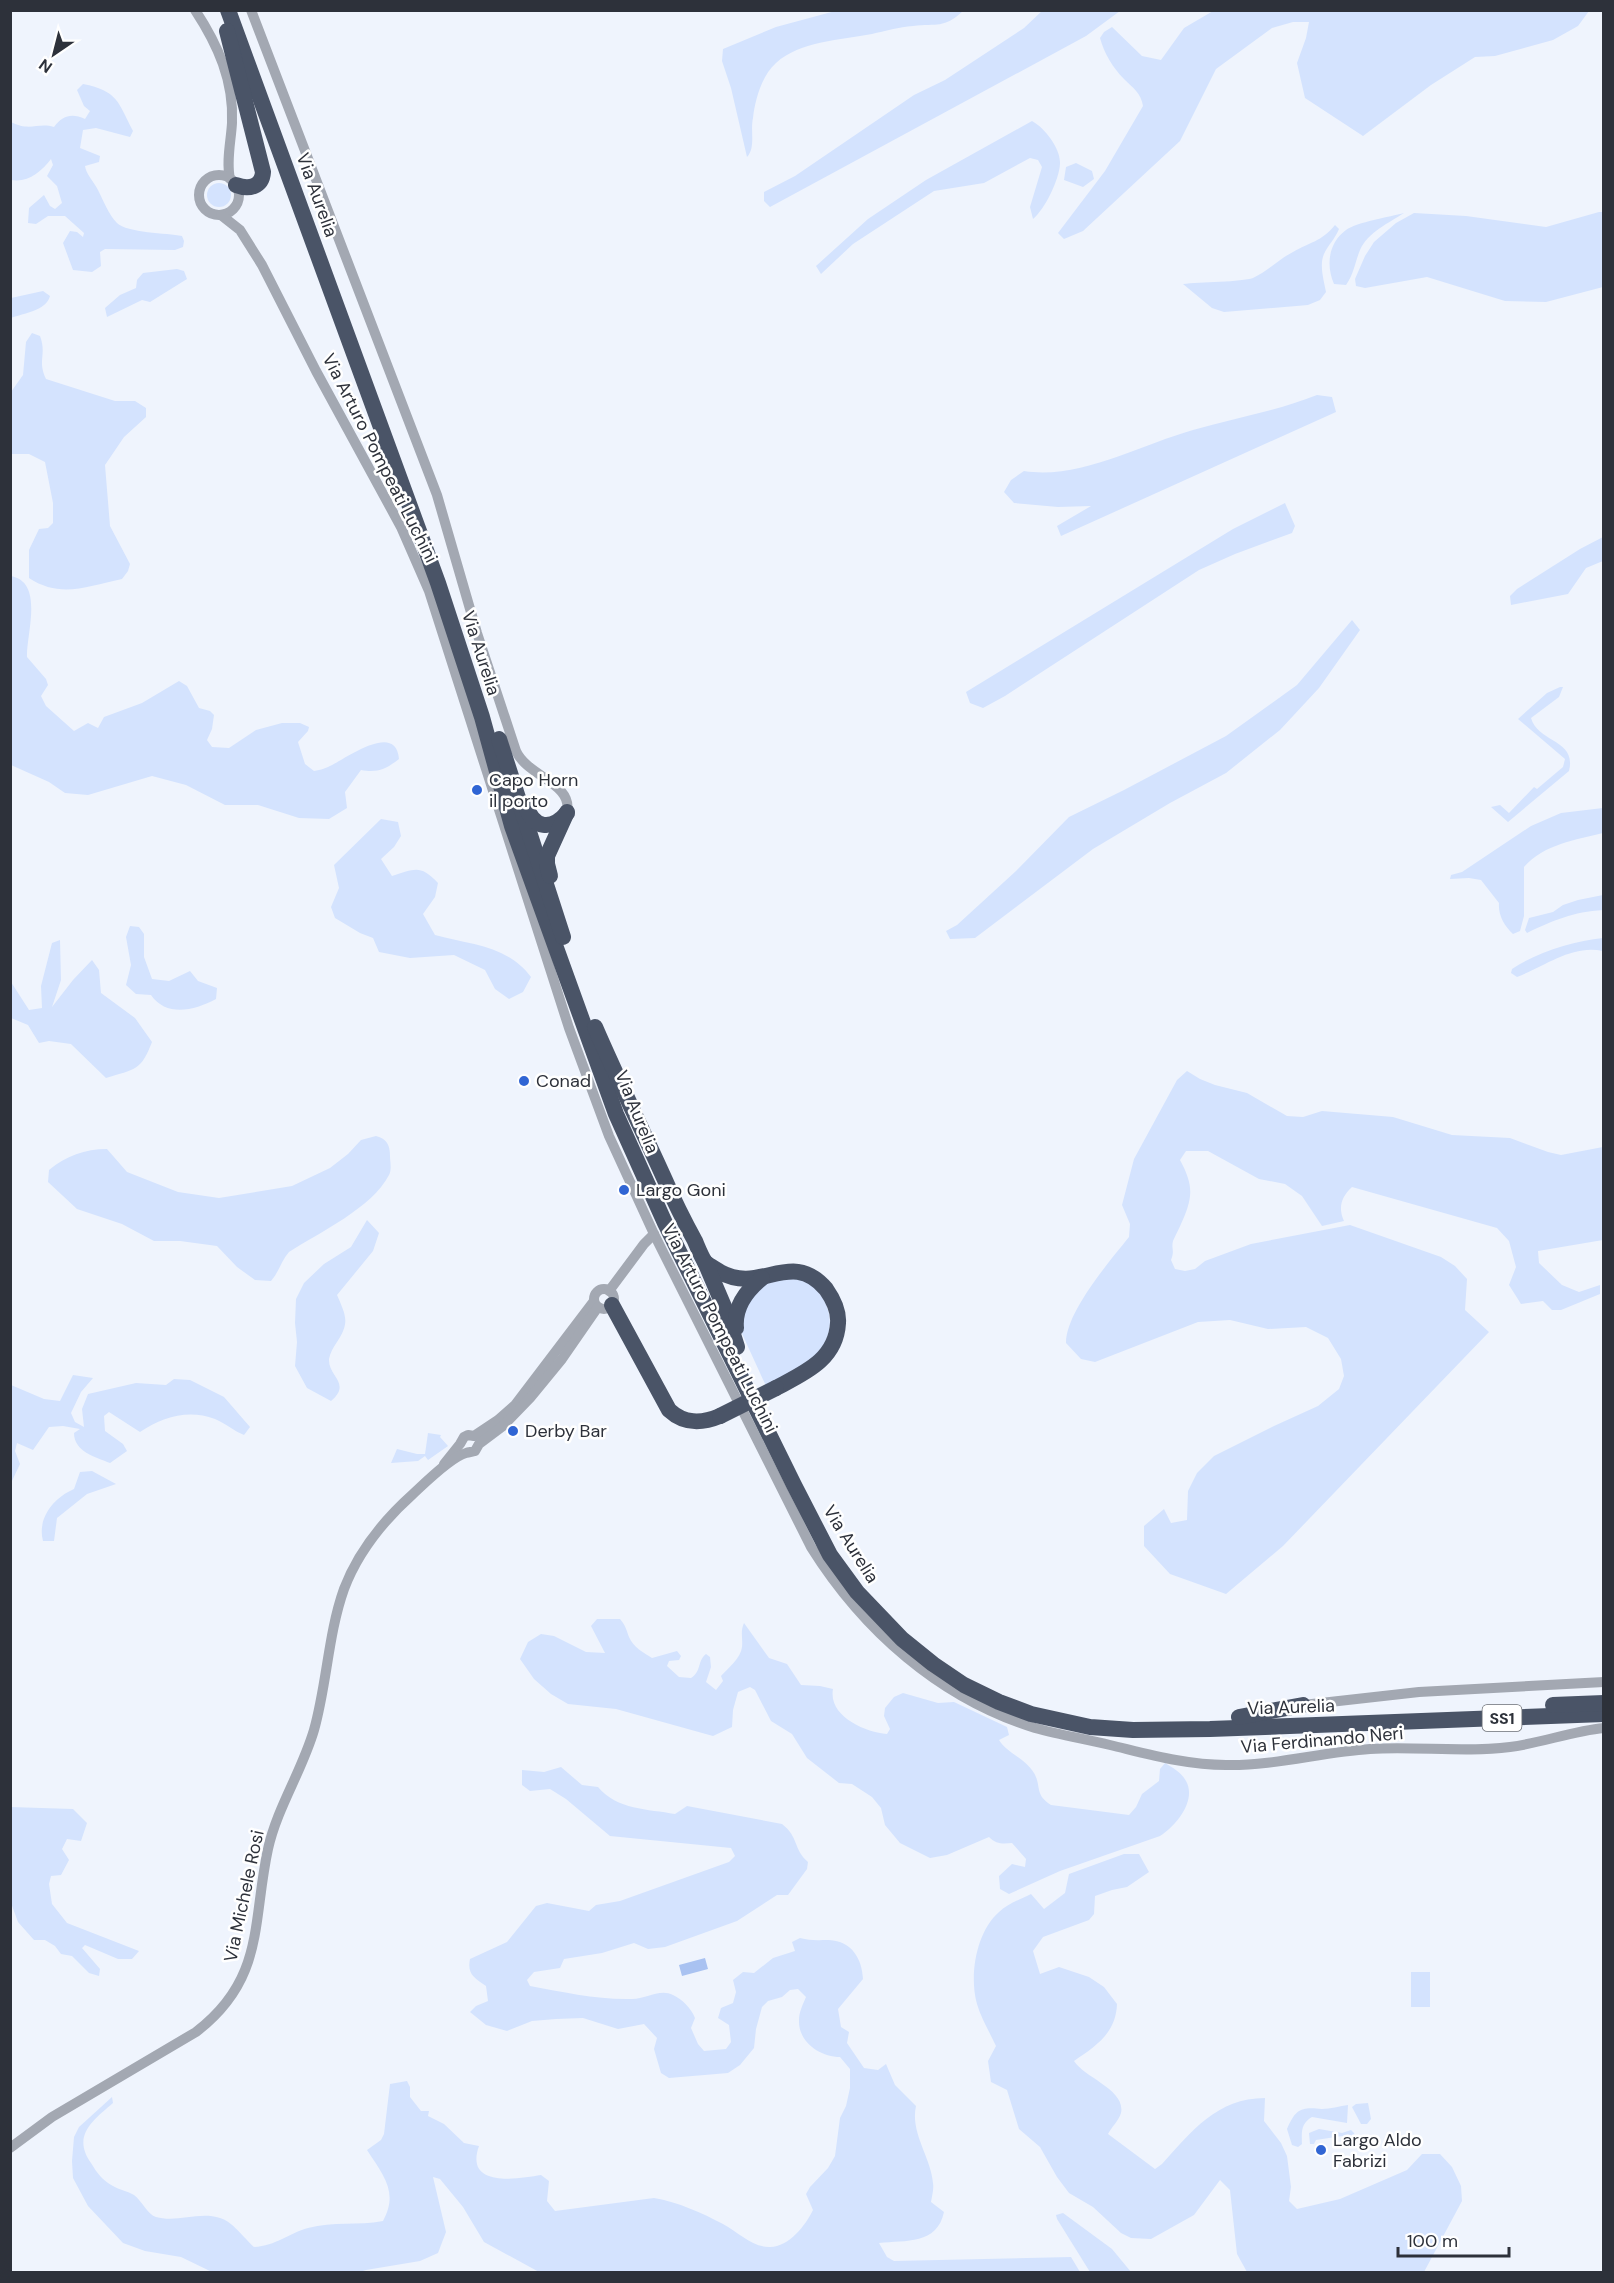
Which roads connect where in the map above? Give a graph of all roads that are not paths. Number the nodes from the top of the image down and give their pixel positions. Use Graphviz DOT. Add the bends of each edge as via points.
graph roads {
  1 [pos="195,10"];
  2 [pos="221,10"];
  3 [pos="228,10"];
  4 [pos="239,10"];
  5 [pos="251,10"];
  6 [pos="231,130"];
  7 [pos="212,177"];
  8 [pos="233,182"];
  9 [pos="237,204"];
  10 [pos="221,214"];
  11 [pos="247,241"];
  12 [pos="505,759"];
  13 [pos="567,812"];
  14 [pos="563,935"];
  15 [pos="591,1019"];
  16 [pos="654,1234"];
  17 [pos="705,1262"];
  18 [pos="762,1278"];
  19 [pos="603,1301"];
  20 [pos="737,1347"];
  21 [pos="1604,1682"];
  22 [pos="1604,1703"];
  23 [pos="1303,1705"];
  24 [pos="1604,1714"];
  25 [pos="1239,1718"];
  26 [pos="1401,1722"];
  27 [pos="1604,1728"];
  28 [pos="1081,1738"];
  29 [pos="10,2148"];
  1 -- 6 [label="street" via="224,66 232,103"];
  2 -- 8 [label="highway" via="263,172 262,180 255,186 246,188"];
  3 -- 26 [label="highway, Via Aurelia / SS1" via="438,583 482,717 512,826 616,1114 665,1223 815,1526 843,1573 885,1623 938,1668 991,1698 1050,1719 1133,1730"];
  4 -- 12 [label="highway, Via Aurelia / SS1" via="455,601"];
  5 -- 13 [label="street" via="437,495 516,751 525,765 563,793 568,802"];
  6 -- 7 [label="street" via="221,165"];
  6 -- 8 [label="street" via="228,165"];
  7 -- 8 [label="street" via="224,176"];
  7 -- 10 [label="street" via="202,185 201,203 209,212"];
  8 -- 9 [label="street" via="239,194"];
  9 -- 10 [label="street"];
  9 -- 11 [label="street, Via Arturo Pompeati Luchini" via="239,223"];
  10 -- 11 [label="street, Via Arturo Pompeati Luchini"];
  11 -- 16 [label="street, Via Arturo Pompeati Luchini" via="401,527 429,591 575,1045 609,1136"];
  12 -- 13 [label="highway" via="533,820 550,825"];
  12 -- 14 [label="highway, Via Aurelia / SS1"];
  13 -- 14 [label="highway" via="547,861"];
  14 -- 15 [label="highway, Via Aurelia / SS1"];
  15 -- 17 [label="highway"];
  15 -- 20 [label="highway, Via Aurelia / SS1" via="638,1142"];
  16 -- 19 [label="street, Via Michele Rosi"];
  16 -- 28 [label="street, Via Arturo Pompeati Luchini" via="811,1547 852,1604 896,1649 960,1694 1021,1723"];
  17 -- 18 [label="highway" via="733,1278"];
  17 -- 20 [label="highway"];
  18 -- 19 [label="highway, bridge" via="784,1271 810,1276 828,1292 837,1314 837,1331 824,1358 811,1369 704,1422 693,1422 669,1410"];
  18 -- 20 [label="highway" via="750,1288 738,1308"];
  19 -- 29 [label="street, Via Michele Rosi" via="521,1409 503,1426 476,1440 475,1451 464,1448 442,1468 384,1522 362,1554 345,1587 313,1731 274,1828 252,1946 231,1998 218,2015 196,2032 52,2117"];
  20 -- 25 [label="highway, Via Aurelia / SS1" via="830,1534 874,1597 933,1652 1001,1691 1068,1713 1131,1719"];
  21 -- 23 [label="street" via="1419,1692"];
  22 -- 25 [label="highway, Via Aurelia / SS1"];
  23 -- 25 [label="highway"];
  24 -- 26 [label="highway, Via Aurelia / SS1"];
  26 -- 28 [label="highway" via="1353,1730"];
  27 -- 28 [label="street, Via Ferdinando Neri" via="1511,1747 1370,1749 1228,1766 1183,1762"];
}
